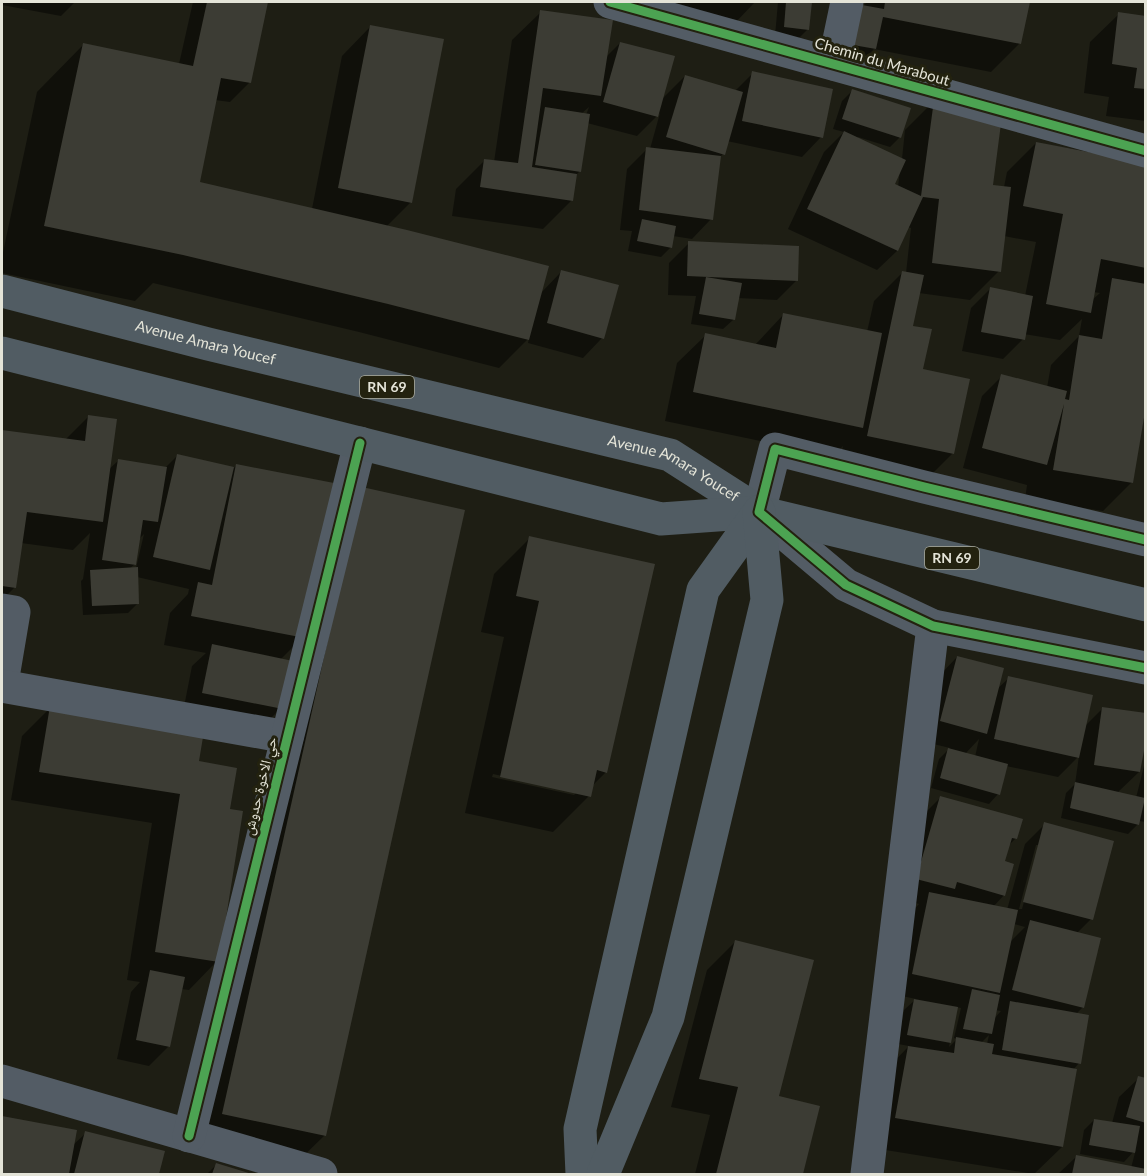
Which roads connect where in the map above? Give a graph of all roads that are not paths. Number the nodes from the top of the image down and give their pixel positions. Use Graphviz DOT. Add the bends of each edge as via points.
graph roads {
  1 [pos="610,2"];
  2 [pos="847,2"];
  3 [pos="834,64"];
  4 [pos="1146,151"];
  5 [pos="2,291"];
  6 [pos="2,353"];
  7 [pos="360,443"];
  8 [pos="759,512"];
  9 [pos="1146,540"];
  10 [pos="1146,605"];
  11 [pos="8,611"];
  12 [pos="933,626"];
  13 [pos="1146,668"];
  14 [pos="2,685"];
  15 [pos="287,737"];
  16 [pos="2,1081"];
  17 [pos="189,1136"];
  18 [pos="321,1174"];
  19 [pos="582,1174"];
  20 [pos="603,1174"];
  21 [pos="867,1174"];
  1 -- 3 [label="street, Chemin du Marabout"];
  2 -- 3 [label="street"];
  3 -- 4 [label="street, Chemin du Marabout"];
  5 -- 8 [label="main road, Avenue Amara Youcef / RN 69" via="670,455"];
  6 -- 7 [label="main road, Avenue Amara Youcef / RN 69"];
  7 -- 8 [label="main road, Avenue Amara Youcef / RN 69" via="661,519"];
  7 -- 15 [label="street, حي الاخوة حدوش"];
  8 -- 9 [label="street" via="775,449"];
  8 -- 10 [label="main road, RN 69"];
  8 -- 12 [label="street" via="846,585"];
  8 -- 19 [label="main road" via="703,590 580,1129"];
  8 -- 20 [label="main road" via="766,600 761,624 668,1017"];
  11 -- 14 [label="street"];
  12 -- 13 [label="street"];
  12 -- 21 [label="street"];
  14 -- 15 [label="street"];
  15 -- 17 [label="street, حي الاخوة حدوش"];
  16 -- 17 [label="street"];
  17 -- 18 [label="street"];
}
